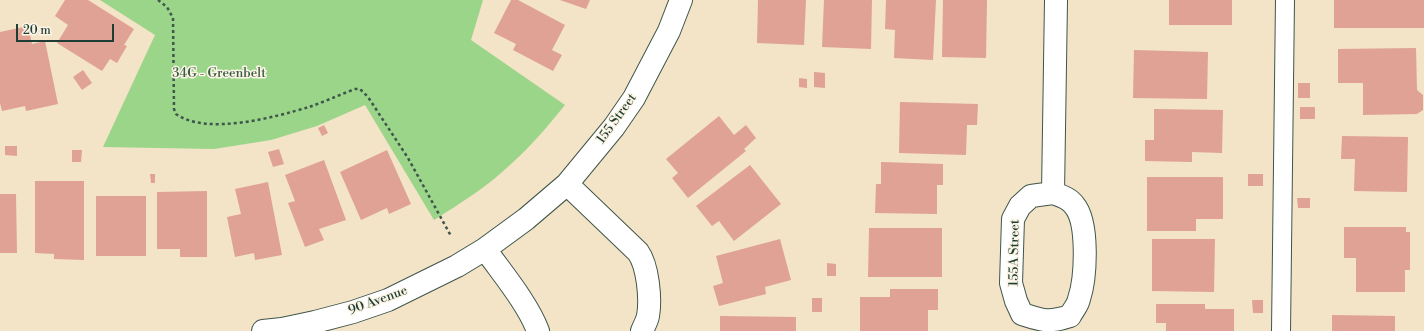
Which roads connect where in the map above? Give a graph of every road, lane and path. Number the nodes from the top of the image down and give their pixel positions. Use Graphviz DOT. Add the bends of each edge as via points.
graph roads {
  1 [pos="158,0"];
  2 [pos="681,0"];
  3 [pos="1056,0"];
  4 [pos="1285,0"];
  5 [pos="567,184"];
  6 [pos="1053,193"];
  7 [pos="526,219"];
  8 [pos="453,239"];
  9 [pos="485,249"];
  10 [pos="263,331"];
  11 [pos="538,331"];
  12 [pos="642,331"];
  13 [pos="1281,331"];
  1 -- 8 [label="path" via="167,7 173,18 176,114 197,123 222,124 266,118 360,89 368,96 408,158"];
  2 -- 5 [label="street, 155 Street" via="669,31 634,98 614,127"];
  3 -- 6 [label="street"];
  4 -- 13 [label="lane"];
  5 -- 7 [label="street, 155 Street"];
  5 -- 12 [label="street" via="642,258 647,272 648,307 648,317"];
  6 -- 6 [label="street, 155A Street" via="1031,196 1020,206 1013,219 1011,283 1016,301 1022,314 1042,320 1070,316 1079,300 1084,264 1084,229 1080,214 1068,198"];
  7 -- 9 [label="street, 90 Avenue"];
  9 -- 10 [label="street, 90 Avenue" via="457,266 388,300 315,322"];
  9 -- 11 [label="street" via="528,310"];
}
